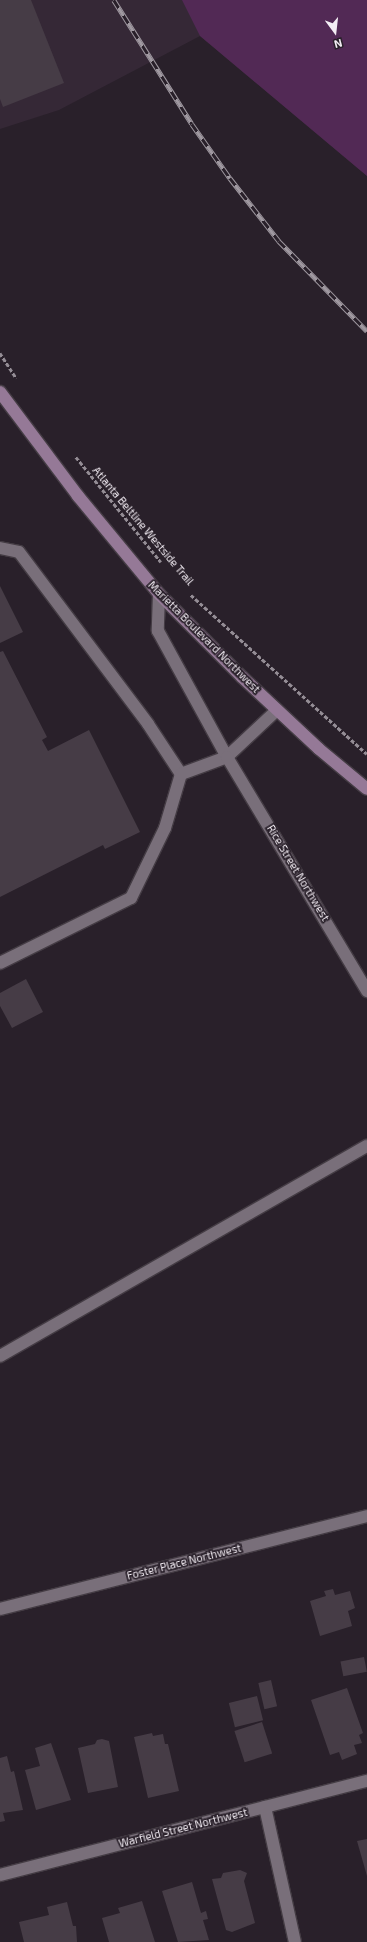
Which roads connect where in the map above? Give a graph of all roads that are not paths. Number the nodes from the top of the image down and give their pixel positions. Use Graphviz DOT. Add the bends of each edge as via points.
graph roads {
  1 [pos="0,392"];
  2 [pos="0,548"];
  3 [pos="158,594"];
  4 [pos="277,710"];
  5 [pos="227,757"];
  6 [pos="181,774"];
  7 [pos="367,789"];
  8 [pos="0,963"];
  9 [pos="367,991"];
  10 [pos="367,1146"];
  11 [pos="0,1356"];
  12 [pos="367,1516"];
  13 [pos="0,1609"];
  14 [pos="367,1782"];
  15 [pos="265,1807"];
  16 [pos="0,1875"];
  17 [pos="295,1942"];
  1 -- 3 [label="main road, Marietta Boulevard Northwest" via="78,496"];
  2 -- 6 [label="street" via="19,552 148,724"];
  3 -- 4 [label="main road, Marietta Boulevard Northwest"];
  3 -- 5 [label="street, Rice Street Northwest" via="158,631"];
  4 -- 5 [label="street"];
  4 -- 7 [label="main road, Marietta Boulevard Northwest"];
  5 -- 6 [label="street"];
  5 -- 9 [label="street, Rice Street Northwest"];
  6 -- 8 [label="street" via="165,828 130,898"];
  10 -- 11 [label="street"];
  12 -- 13 [label="street, Foster Place Northwest"];
  14 -- 15 [label="street, Warfield Street Northwest"];
  15 -- 16 [label="street, Warfield Street Northwest"];
  15 -- 17 [label="street"];
}
